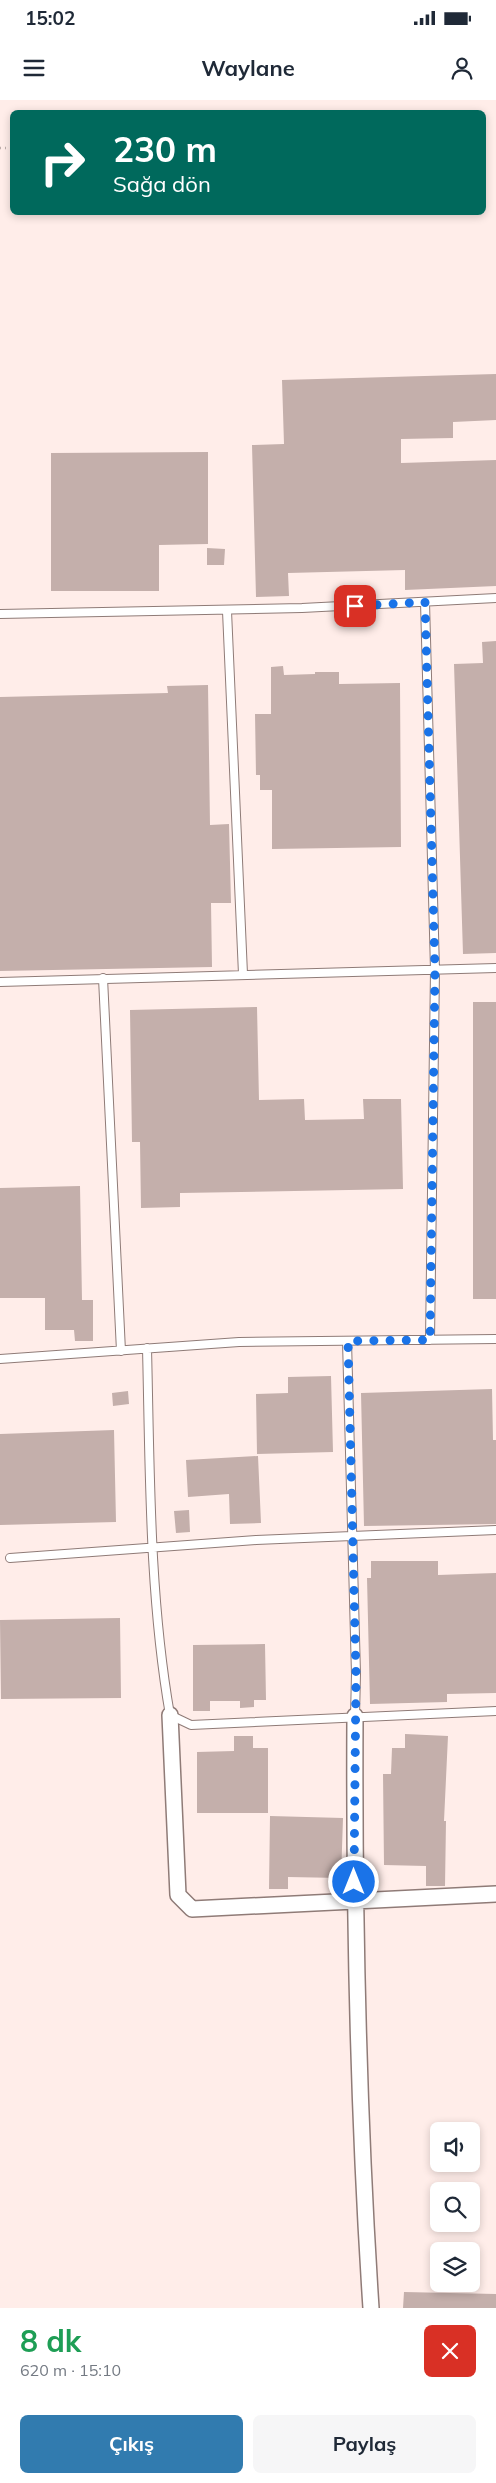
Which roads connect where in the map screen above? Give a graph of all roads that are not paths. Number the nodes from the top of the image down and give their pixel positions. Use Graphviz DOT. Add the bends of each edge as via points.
graph roads {
  1 [pos="496,598"];
  2 [pos="425,602"];
  3 [pos="227,611"];
  4 [pos="0,614"];
  5 [pos="496,968"];
  6 [pos="435,970"];
  7 [pos="243,974"];
  8 [pos="103,978"];
  9 [pos="0,982"];
  10 [pos="496,1339"];
  11 [pos="430,1340"];
  12 [pos="348,1341"];
  13 [pos="147,1348"];
  14 [pos="120,1351"];
  15 [pos="0,1359"];
  16 [pos="496,1530"];
  17 [pos="352,1538"];
  18 [pos="153,1548"];
  19 [pos="10,1558"];
  20 [pos="496,1711"];
  21 [pos="170,1715"];
  22 [pos="355,1716"];
  23 [pos="496,1894"];
  24 [pos="354,1901"];
  25 [pos="371,2308"];
  1 -- 2 [label="lane"];
  2 -- 3 [label="lane"];
  2 -- 6 [label="lane"];
  3 -- 4 [label="lane"];
  3 -- 7 [label="lane"];
  5 -- 6 [label="lane"];
  6 -- 7 [label="lane"];
  6 -- 11 [label="lane"];
  7 -- 8 [label="lane"];
  8 -- 9 [label="lane"];
  8 -- 14 [label="lane"];
  10 -- 11 [label="lane"];
  11 -- 12 [label="lane"];
  12 -- 13 [label="lane" via="239,1342"];
  12 -- 17 [label="lane"];
  13 -- 14 [label="lane"];
  13 -- 18 [label="lane"];
  14 -- 15 [label="lane"];
  16 -- 17 [label="lane"];
  17 -- 18 [label="lane" via="256,1540"];
  17 -- 22 [label="lane"];
  18 -- 19 [label="lane"];
  18 -- 21 [label="lane" via="163,1674"];
  20 -- 22 [label="lane"];
  21 -- 22 [label="lane" via="191,1725"];
  21 -- 24 [label="street" via="178,1894 192,1909"];
  22 -- 24 [label="street"];
  23 -- 24 [label="street"];
  24 -- 25 [label="street"];
}
